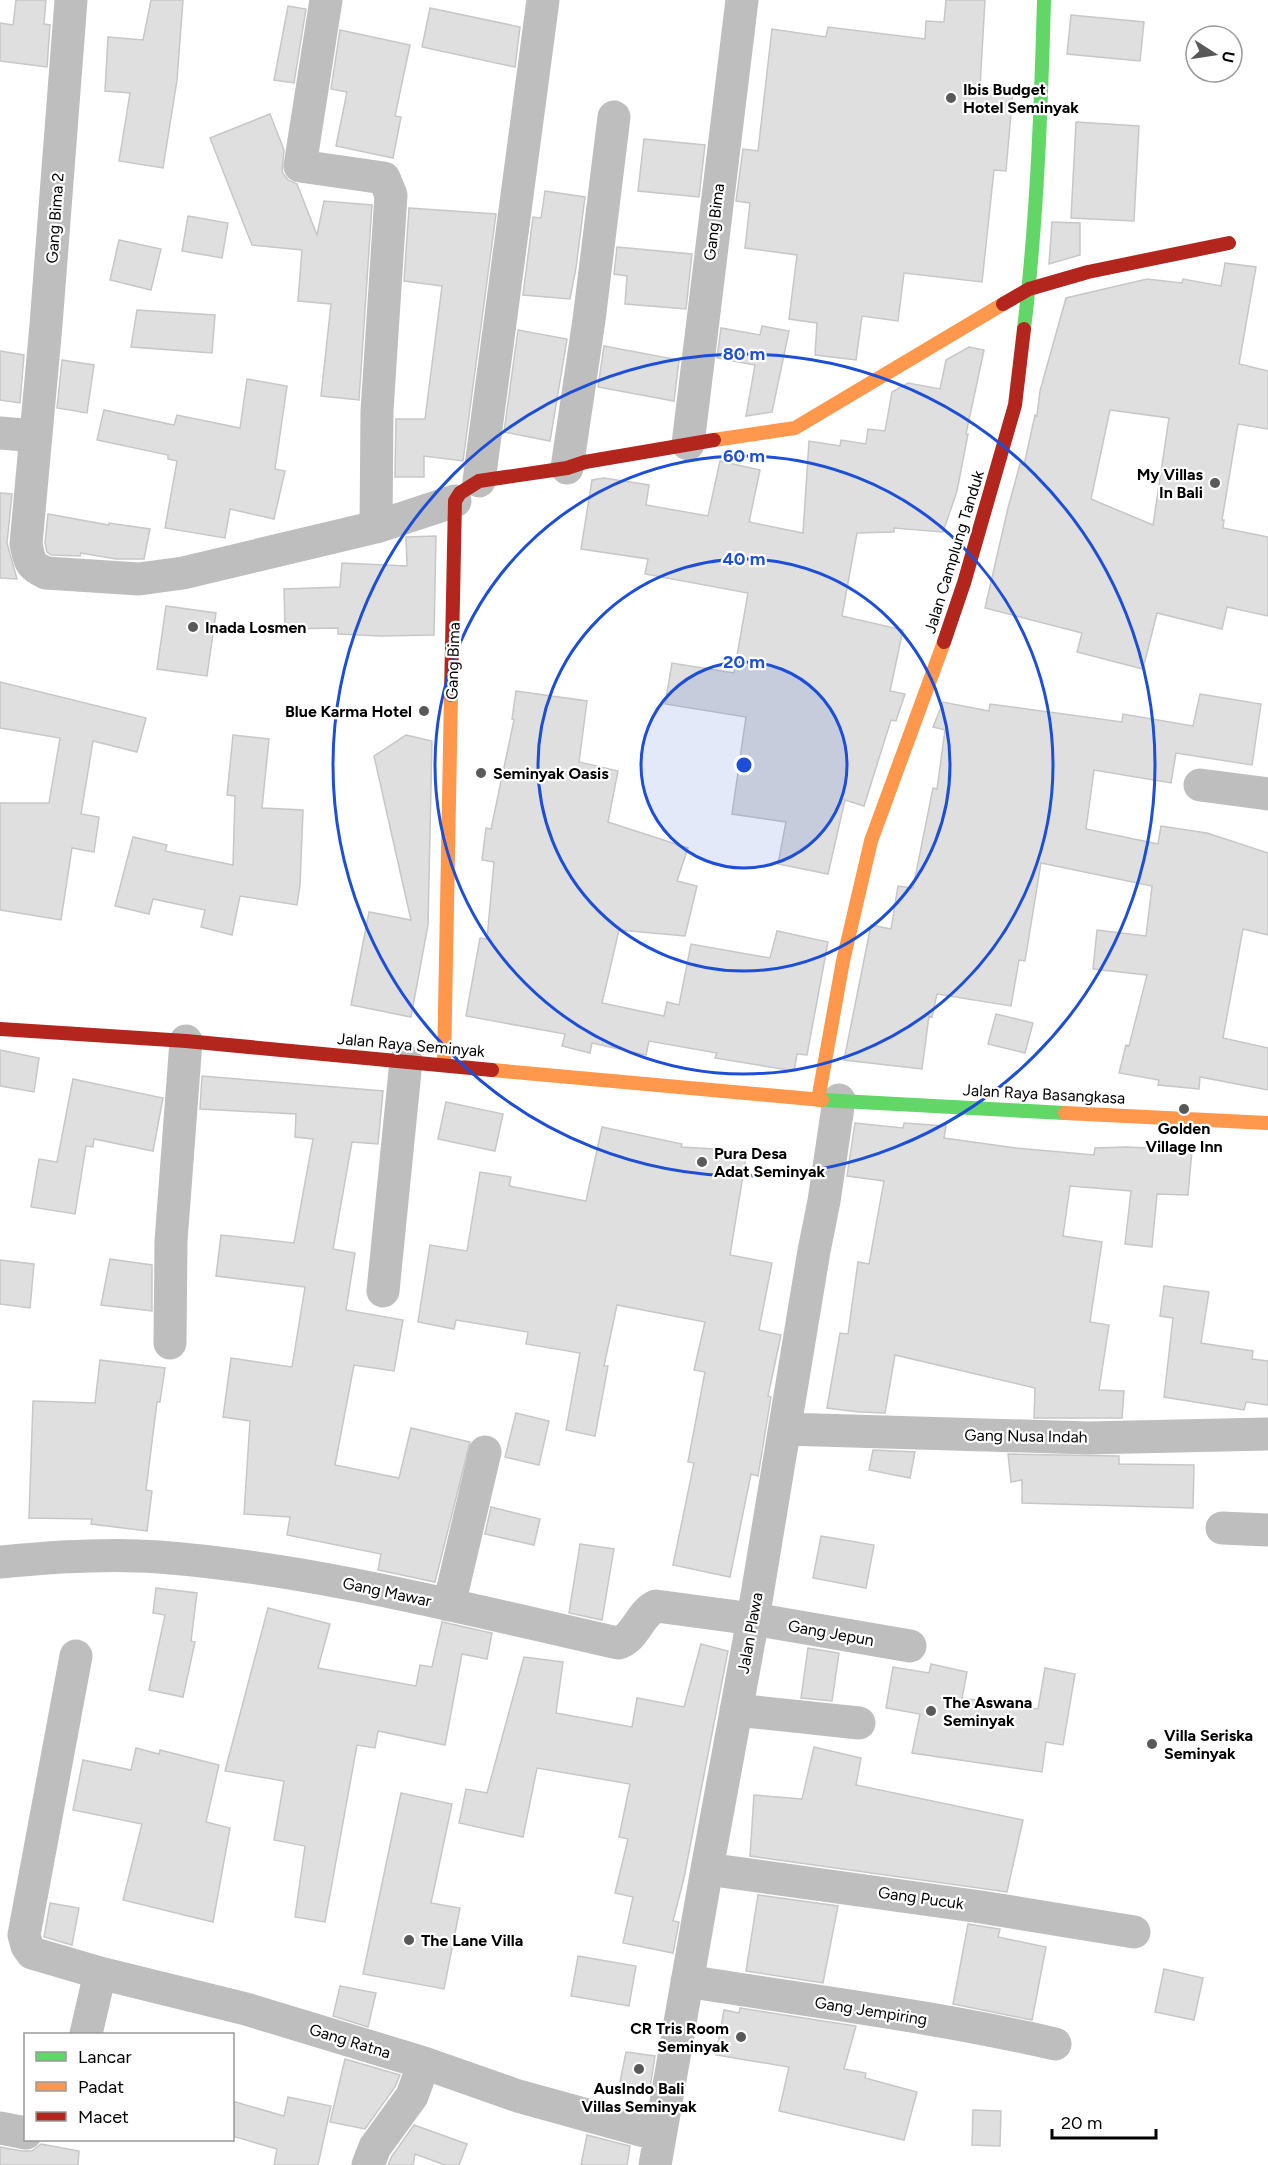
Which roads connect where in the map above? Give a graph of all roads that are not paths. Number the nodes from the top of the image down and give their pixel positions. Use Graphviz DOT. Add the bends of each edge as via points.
graph roads {
  1 [pos="71,0"];
  2 [pos="326,0"];
  3 [pos="543,0"];
  4 [pos="742,0"];
  5 [pos="1044,0"];
  6 [pos="614,117"];
  7 [pos="1229,243"];
  8 [pos="1029,289"];
  9 [pos="0,433"];
  10 [pos="35,436"];
  11 [pos="688,444"];
  12 [pos="567,468"];
  13 [pos="467,491"];
  14 [pos="376,527"];
  15 [pos="1200,784"];
  16 [pos="1268,794"];
  17 [pos="0,1029"];
  18 [pos="186,1041"];
  19 [pos="406,1061"];
  20 [pos="444,1065"];
  21 [pos="828,1100"];
  22 [pos="1268,1123"];
  23 [pos="383,1291"];
  24 [pos="170,1343"];
  25 [pos="785,1429"];
  26 [pos="1268,1434"];
  27 [pos="485,1452"];
  28 [pos="1222,1528"];
  29 [pos="1268,1530"];
  30 [pos="0,1562"];
  31 [pos="449,1605"];
  32 [pos="753,1619"];
  33 [pos="910,1646"];
  34 [pos="76,1656"];
  35 [pos="736,1710"];
  36 [pos="859,1723"];
  37 [pos="707,1869"];
  38 [pos="1134,1932"];
  39 [pos="100,1973"];
  40 [pos="687,1981"];
  41 [pos="86,2033"];
  42 [pos="1055,2044"];
  43 [pos="424,2063"];
  44 [pos="0,2128"];
  45 [pos="24,2133"];
  46 [pos="657,2150"];
  47 [pos="368,2165"];
  1 -- 10 [label="street, Gang Bima 2"];
  2 -- 14 [label="street" via="300,166 384,178 391,195 377,411"];
  3 -- 13 [label="street"];
  4 -- 11 [label="street, Gang Bima"];
  5 -- 8 [label="street, Jalan Camplung Tanduk"];
  6 -- 12 [label="street"];
  7 -- 8 [label="street" via="1088,272"];
  8 -- 11 [label="street" via="795,428"];
  8 -- 21 [label="street, Jalan Camplung Tanduk" via="1015,405 964,583 872,841 843,962"];
  9 -- 10 [label="street"];
  10 -- 14 [label="street, Gang Bima 2" via="26,544 33,567 46,573 139,579 183,573"];
  11 -- 12 [label="street"];
  12 -- 13 [label="street"];
  13 -- 14 [label="street, Gang Bima 2"];
  13 -- 20 [label="street, Gang Bima"];
  15 -- 16 [label="street"];
  17 -- 18 [label="street, Jalan Raya Seminyak"];
  18 -- 19 [label="street, Jalan Raya Seminyak"];
  18 -- 24 [label="street" via="171,1241"];
  19 -- 20 [label="street, Jalan Raya Seminyak"];
  19 -- 23 [label="street"];
  20 -- 21 [label="street, Jalan Raya Seminyak"];
  21 -- 22 [label="street, Jalan Raya Basangkasa"];
  21 -- 25 [label="street, Jalan Plawa" via="824,1201"];
  25 -- 26 [label="street, Gang Nusa Indah" via="1088,1438"];
  25 -- 32 [label="street, Jalan Plawa"];
  27 -- 31 [label="street"];
  28 -- 29 [label="street"];
  30 -- 31 [label="street, Gang Mawar" via="49,1557 157,1557 302,1575"];
  31 -- 32 [label="street, Gang Mawar" via="618,1643 629,1637 648,1610 656,1606"];
  32 -- 33 [label="street, Gang Jepun"];
  32 -- 35 [label="street, Jalan Plawa"];
  34 -- 39 [label="street, Gang Ratna" via="24,1935 32,1953"];
  35 -- 36 [label="street"];
  35 -- 37 [label="street, Jalan Plawa"];
  37 -- 38 [label="street, Gang Pucuk"];
  37 -- 40 [label="street, Jalan Plawa"];
  39 -- 41 [label="street"];
  39 -- 43 [label="street, Gang Ratna" via="246,2009"];
  40 -- 42 [label="street, Gang Jempiring" via="979,2026"];
  40 -- 46 [label="street, Jalan Plawa"];
  43 -- 46 [label="street, Gang Ratna"];
  43 -- 47 [label="street" via="412,2096 375,2147"];
  44 -- 45 [label="street"];
}
